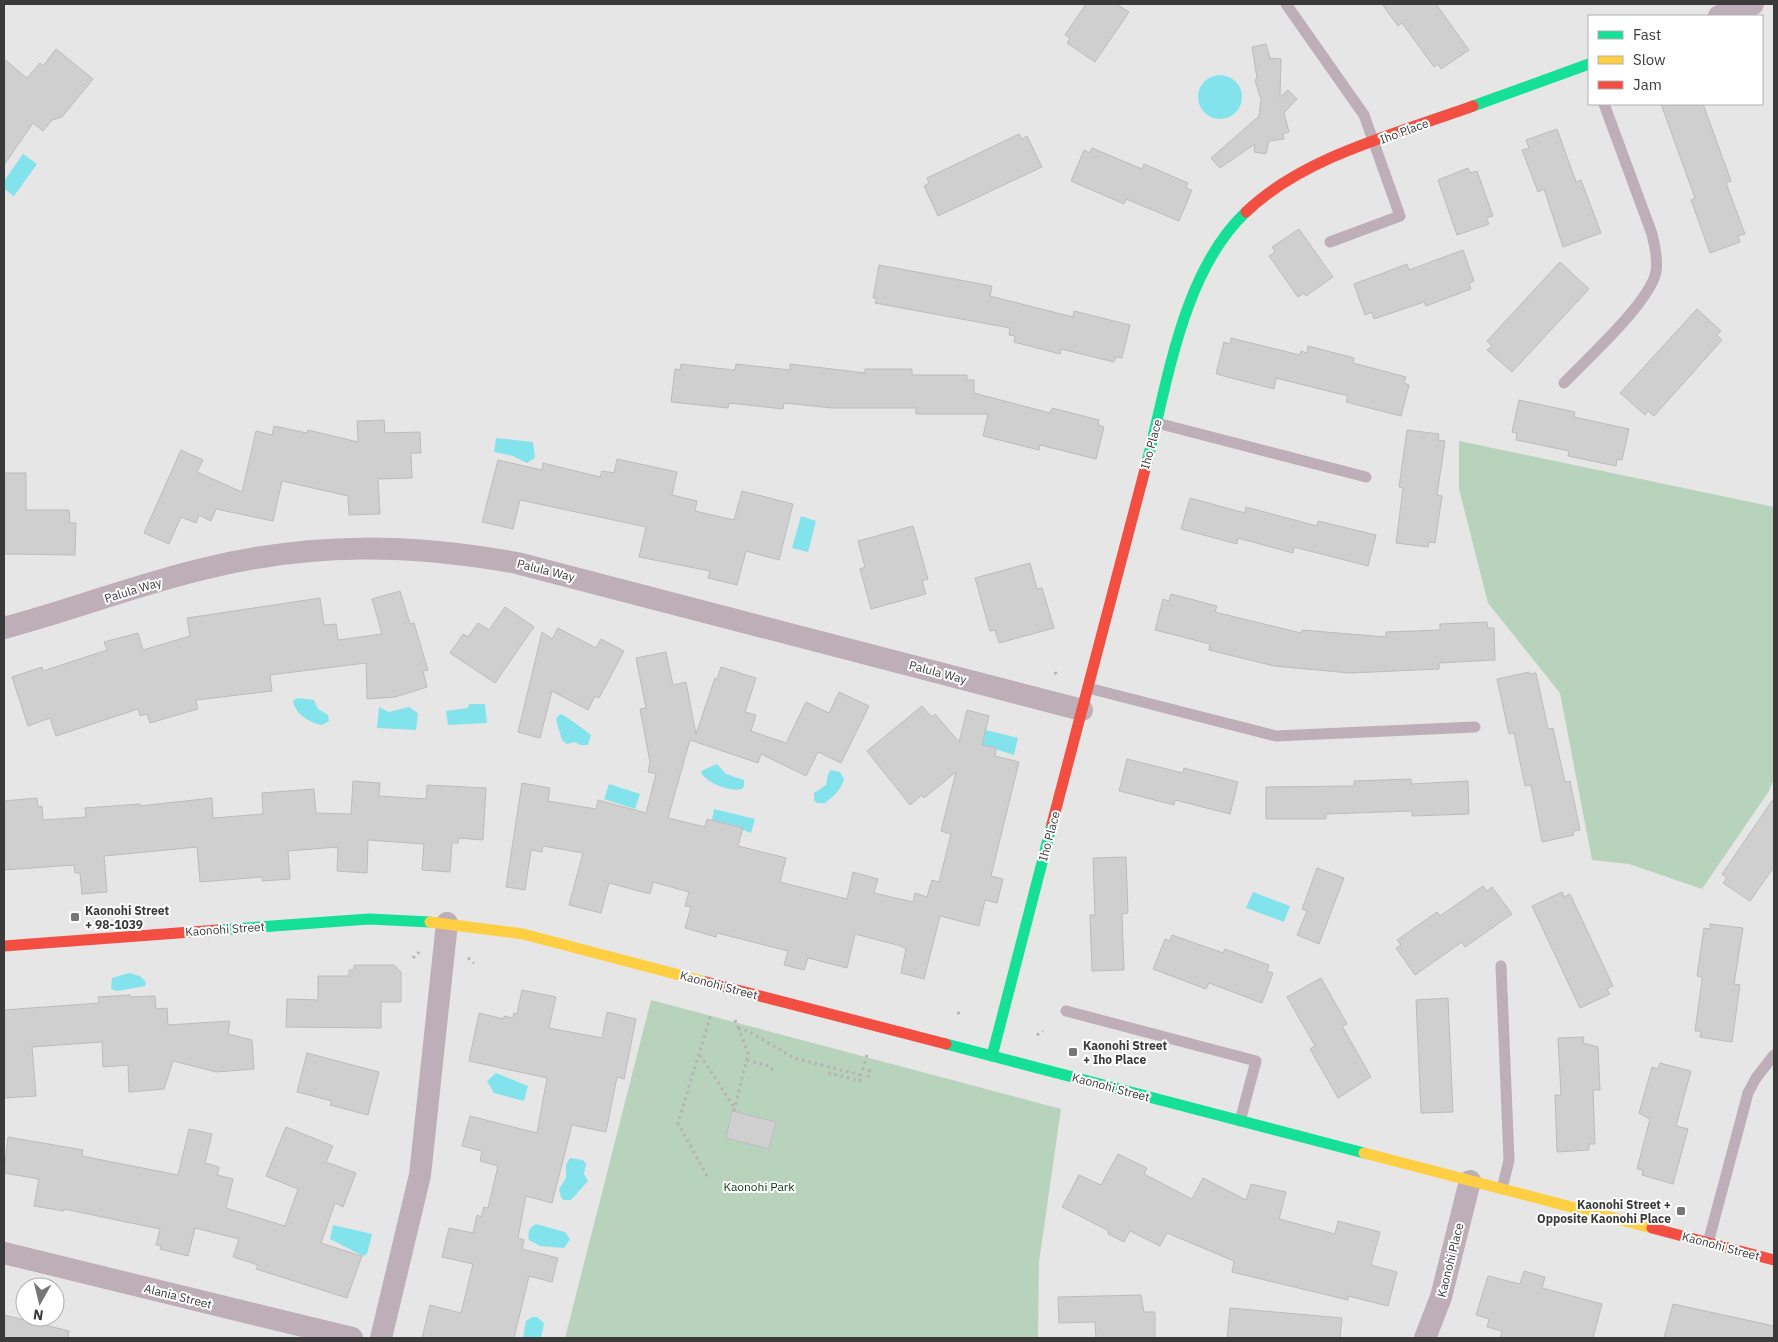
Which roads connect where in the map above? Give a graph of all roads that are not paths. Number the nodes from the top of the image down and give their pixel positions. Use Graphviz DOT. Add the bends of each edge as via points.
graph roads {
  1 [pos="1286,4"];
  2 [pos="1753,4"];
  3 [pos="1722,15"];
  4 [pos="1588,64"];
  5 [pos="1604,105"];
  6 [pos="1373,143"];
  7 [pos="1330,242"];
  8 [pos="1564,383"];
  9 [pos="1156,423"];
  10 [pos="1366,477"];
  11 [pos="4,628"];
  12 [pos="1088,688"];
  13 [pos="1082,710"];
  14 [pos="1474,726"];
  15 [pos="447,923"];
  16 [pos="4,946"];
  17 [pos="1501,966"];
  18 [pos="1066,1011"];
  19 [pos="1774,1054"];
  20 [pos="992,1056"];
  21 [pos="1240,1121"];
  22 [pos="1470,1181"];
  23 [pos="1502,1189"];
  24 [pos="1708,1243"];
  25 [pos="4,1253"];
  26 [pos="1774,1260"];
  27 [pos="352,1338"];
  28 [pos="382,1338"];
  29 [pos="1425,1338"];
  1 -- 6 [label="lane" via="1364,115"];
  2 -- 3 [label="street"];
  4 -- 6 [label="street, Iho Place"];
  5 -- 8 [label="lane" via="1652,234 1657,254 1656,272 1644,298"];
  6 -- 7 [label="lane" via="1400,216"];
  6 -- 9 [label="street, Iho Place" via="1325,160 1273,187 1220,239 1194,286"];
  9 -- 10 [label="lane"];
  9 -- 12 [label="street, Iho Place"];
  11 -- 13 [label="street, Palula Way" via="205,568 254,558 349,548 434,550 518,563"];
  12 -- 13 [label="street, Iho Place"];
  12 -- 14 [label="lane" via="1276,736"];
  13 -- 20 [label="street, Iho Place"];
  15 -- 16 [label="street, Kaonohi Street" via="345,920"];
  15 -- 20 [label="street, Kaonohi Street" via="523,934"];
  15 -- 28 [label="street" via="422,1157"];
  17 -- 23 [label="lane" via="1509,1160"];
  18 -- 21 [label="lane" via="1256,1061"];
  19 -- 24 [label="lane" via="1748,1093"];
  20 -- 21 [label="street, Kaonohi Street"];
  21 -- 22 [label="street, Kaonohi Street"];
  22 -- 23 [label="street, Kaonohi Street"];
  22 -- 29 [label="street, Kaonohi Place" via="1441,1297"];
  23 -- 24 [label="street, Kaonohi Street"];
  24 -- 26 [label="street, Kaonohi Street"];
  25 -- 27 [label="street, Alania Street"];
}
